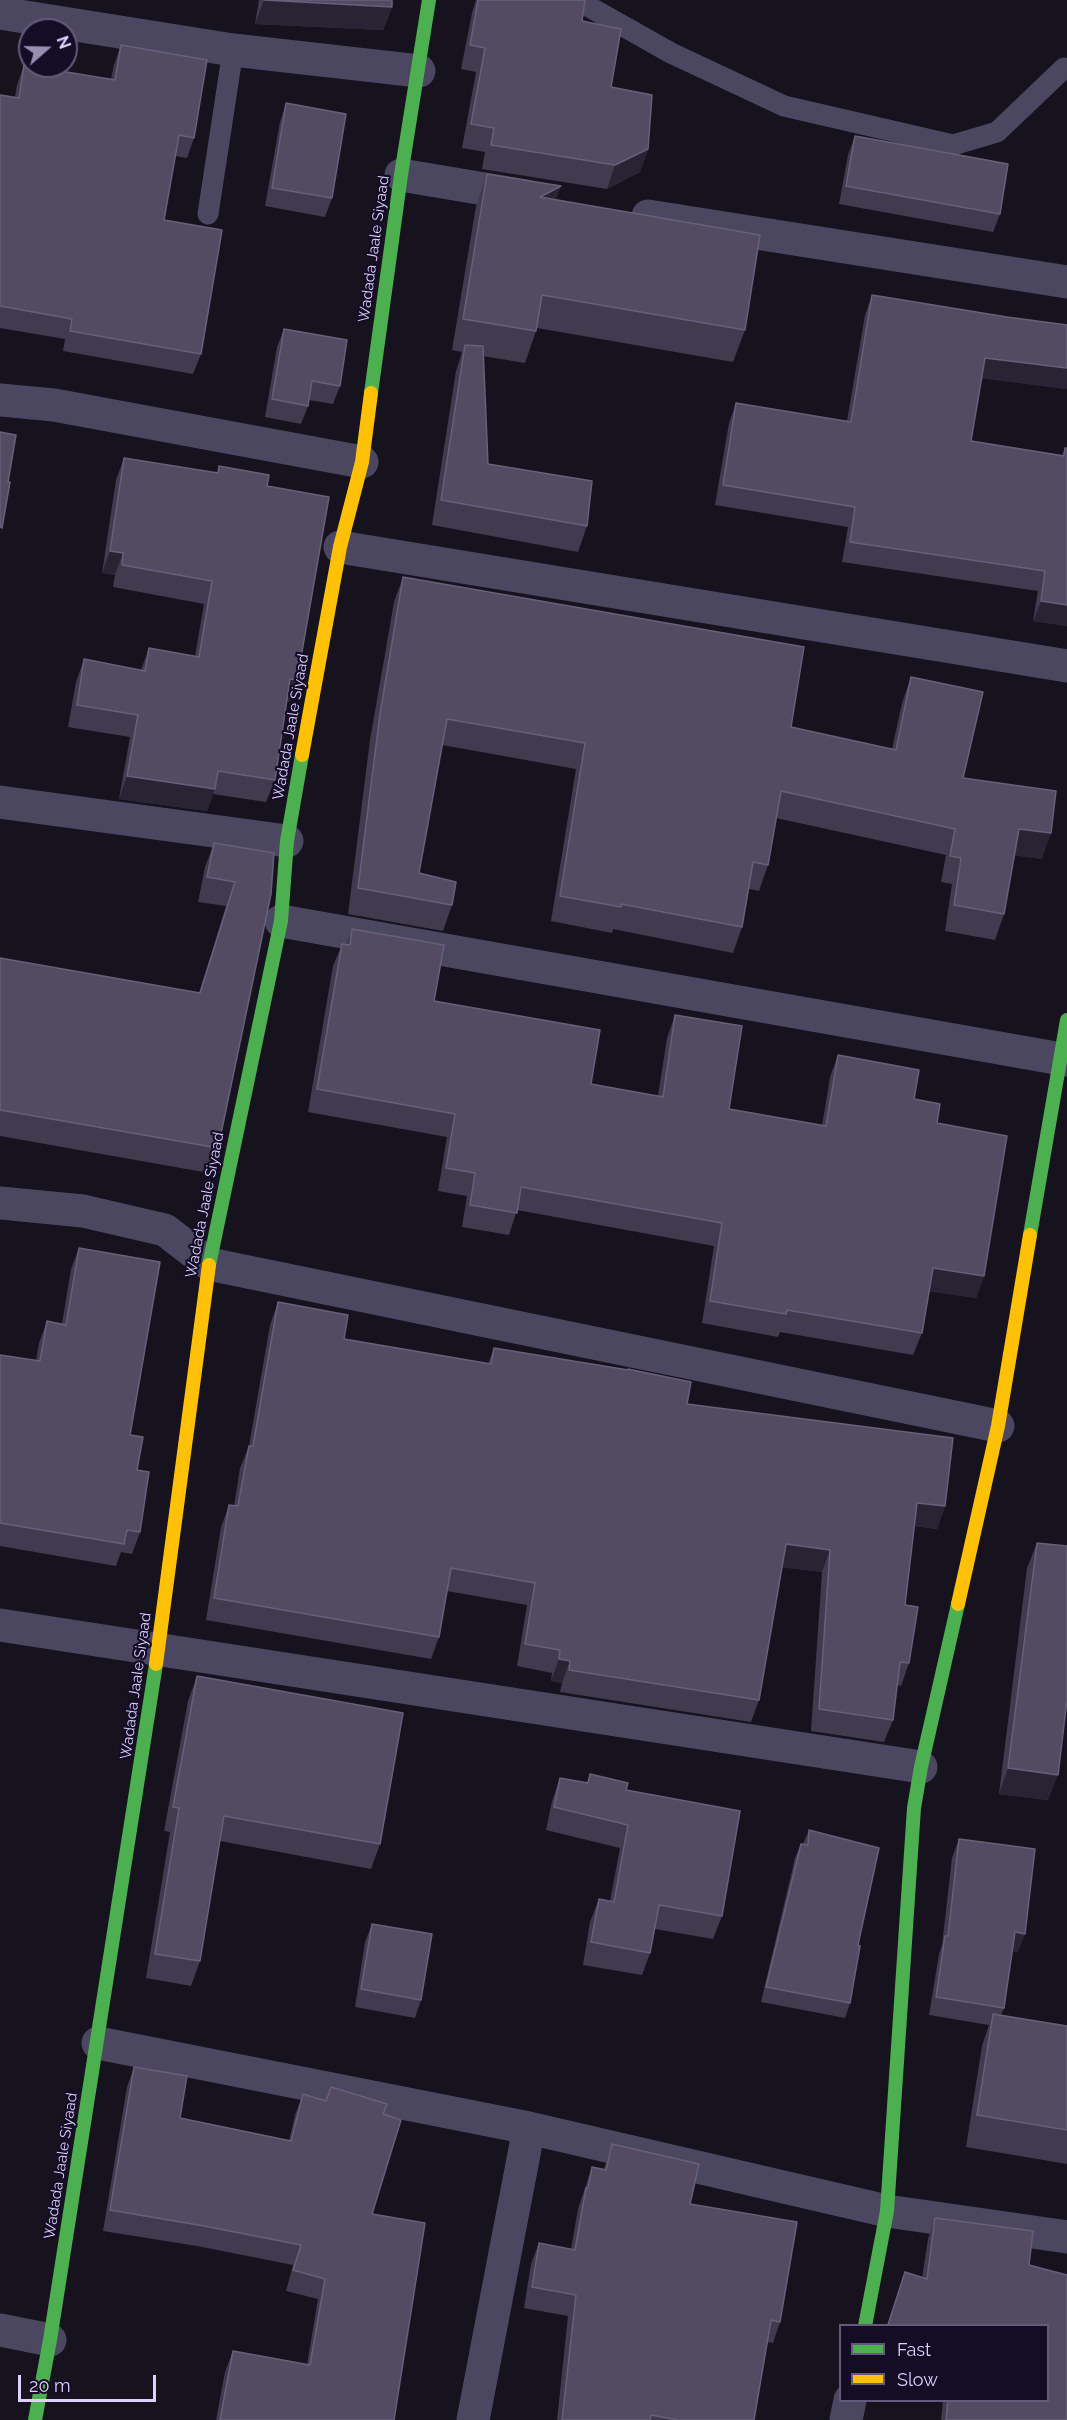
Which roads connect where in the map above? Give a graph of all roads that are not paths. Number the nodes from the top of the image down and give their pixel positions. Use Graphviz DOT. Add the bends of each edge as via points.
graph roads {
  1 [pos="429,0"];
  2 [pos="559,0"];
  3 [pos="0,13"];
  4 [pos="233,50"];
  5 [pos="1064,68"];
  6 [pos="419,71"];
  7 [pos="401,175"];
  8 [pos="560,202"];
  9 [pos="617,211"];
  10 [pos="208,214"];
  11 [pos="1067,282"];
  12 [pos="0,400"];
  13 [pos="362,462"];
  14 [pos="340,548"];
  15 [pos="1067,666"];
  16 [pos="0,802"];
  17 [pos="287,841"];
  18 [pos="281,921"];
  19 [pos="1067,1020"];
  20 [pos="1064,1060"];
  21 [pos="0,1203"];
  22 [pos="209,1264"];
  23 [pos="998,1426"];
  24 [pos="0,1625"];
  25 [pos="158,1651"];
  26 [pos="921,1767"];
  27 [pos="98,2043"];
  28 [pos="529,2128"];
  29 [pos="887,2211"];
  30 [pos="1067,2237"];
  31 [pos="865,2324"];
  32 [pos="0,2330"];
  33 [pos="50,2340"];
  34 [pos="850,2402"];
  35 [pos="35,2420"];
  36 [pos="473,2420"];
  37 [pos="846,2420"];
  1 -- 6 [label="main road, Wadada Jaale Siyaad"];
  2 -- 5 [label="lane" via="586,5 671,53 784,106 953,145 998,132"];
  3 -- 4 [label="street"];
  4 -- 6 [label="street"];
  4 -- 10 [label="lane"];
  6 -- 7 [label="main road, Wadada Jaale Siyaad"];
  7 -- 8 [label="street"];
  7 -- 13 [label="main road, Wadada Jaale Siyaad"];
  9 -- 11 [label="street"];
  12 -- 13 [label="street" via="54,405"];
  13 -- 14 [label="main road, Wadada Jaale Siyaad"];
  14 -- 15 [label="street"];
  14 -- 17 [label="main road, Wadada Jaale Siyaad"];
  16 -- 17 [label="street"];
  17 -- 18 [label="main road, Wadada Jaale Siyaad"];
  18 -- 20 [label="street"];
  18 -- 22 [label="main road, Wadada Jaale Siyaad"];
  19 -- 20 [label="main road"];
  20 -- 23 [label="main road"];
  21 -- 22 [label="street" via="83,1211 165,1230"];
  22 -- 23 [label="street"];
  22 -- 25 [label="main road, Wadada Jaale Siyaad"];
  23 -- 26 [label="main road"];
  24 -- 25 [label="street"];
  25 -- 26 [label="street"];
  25 -- 27 [label="main road, Wadada Jaale Siyaad"];
  26 -- 29 [label="main road" via="914,1808"];
  27 -- 28 [label="street"];
  27 -- 33 [label="main road, Wadada Jaale Siyaad"];
  28 -- 29 [label="street"];
  28 -- 36 [label="street"];
  29 -- 30 [label="street"];
  29 -- 31 [label="main road"];
  32 -- 33 [label="street"];
  33 -- 35 [label="main road, Wadada Jaale Siyaad"];
  34 -- 37 [label="street"];
}
